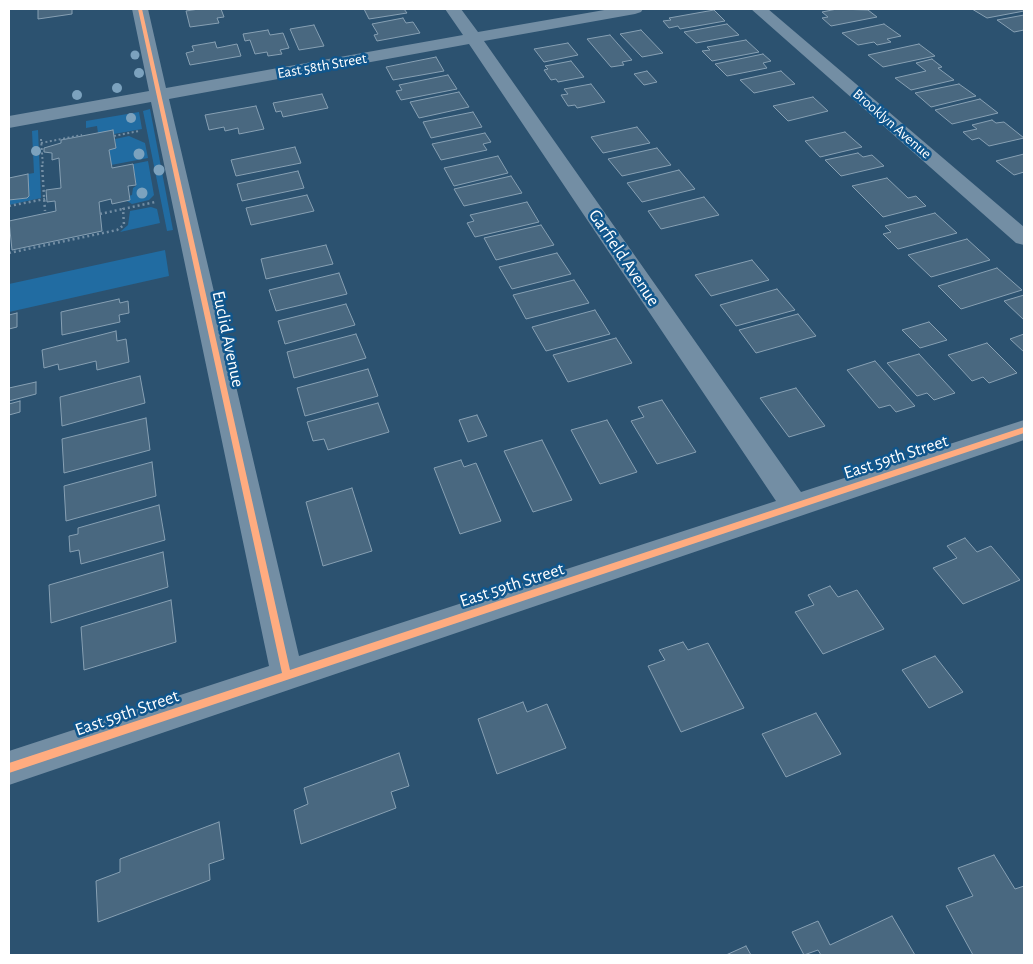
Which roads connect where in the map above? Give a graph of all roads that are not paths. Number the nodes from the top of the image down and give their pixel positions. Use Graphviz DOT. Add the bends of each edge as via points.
graph roads {
  1 [pos="140,9"];
  2 [pos="453,9"];
  3 [pos="635,9"];
  4 [pos="759,9"];
  5 [pos="474,38"];
  6 [pos="158,95"];
  7 [pos="9,122"];
  8 [pos="1024,238"];
  9 [pos="1024,430"];
  10 [pos="795,506"];
  11 [pos="287,675"];
  12 [pos="9,768"];
  1 -- 6 [label="street, Euclid Avenue"];
  2 -- 5 [label="street, Garfield Avenue"];
  3 -- 5 [label="street, East 58th Street"];
  4 -- 8 [label="street, Brooklyn Avenue"];
  5 -- 6 [label="street, East 58th Street"];
  5 -- 10 [label="street, Garfield Avenue"];
  6 -- 7 [label="street, East 58th Street"];
  6 -- 11 [label="street, Euclid Avenue"];
  9 -- 10 [label="street, East 59th Street"];
  10 -- 11 [label="street, East 59th Street"];
  11 -- 12 [label="street, East 59th Street"];
}
